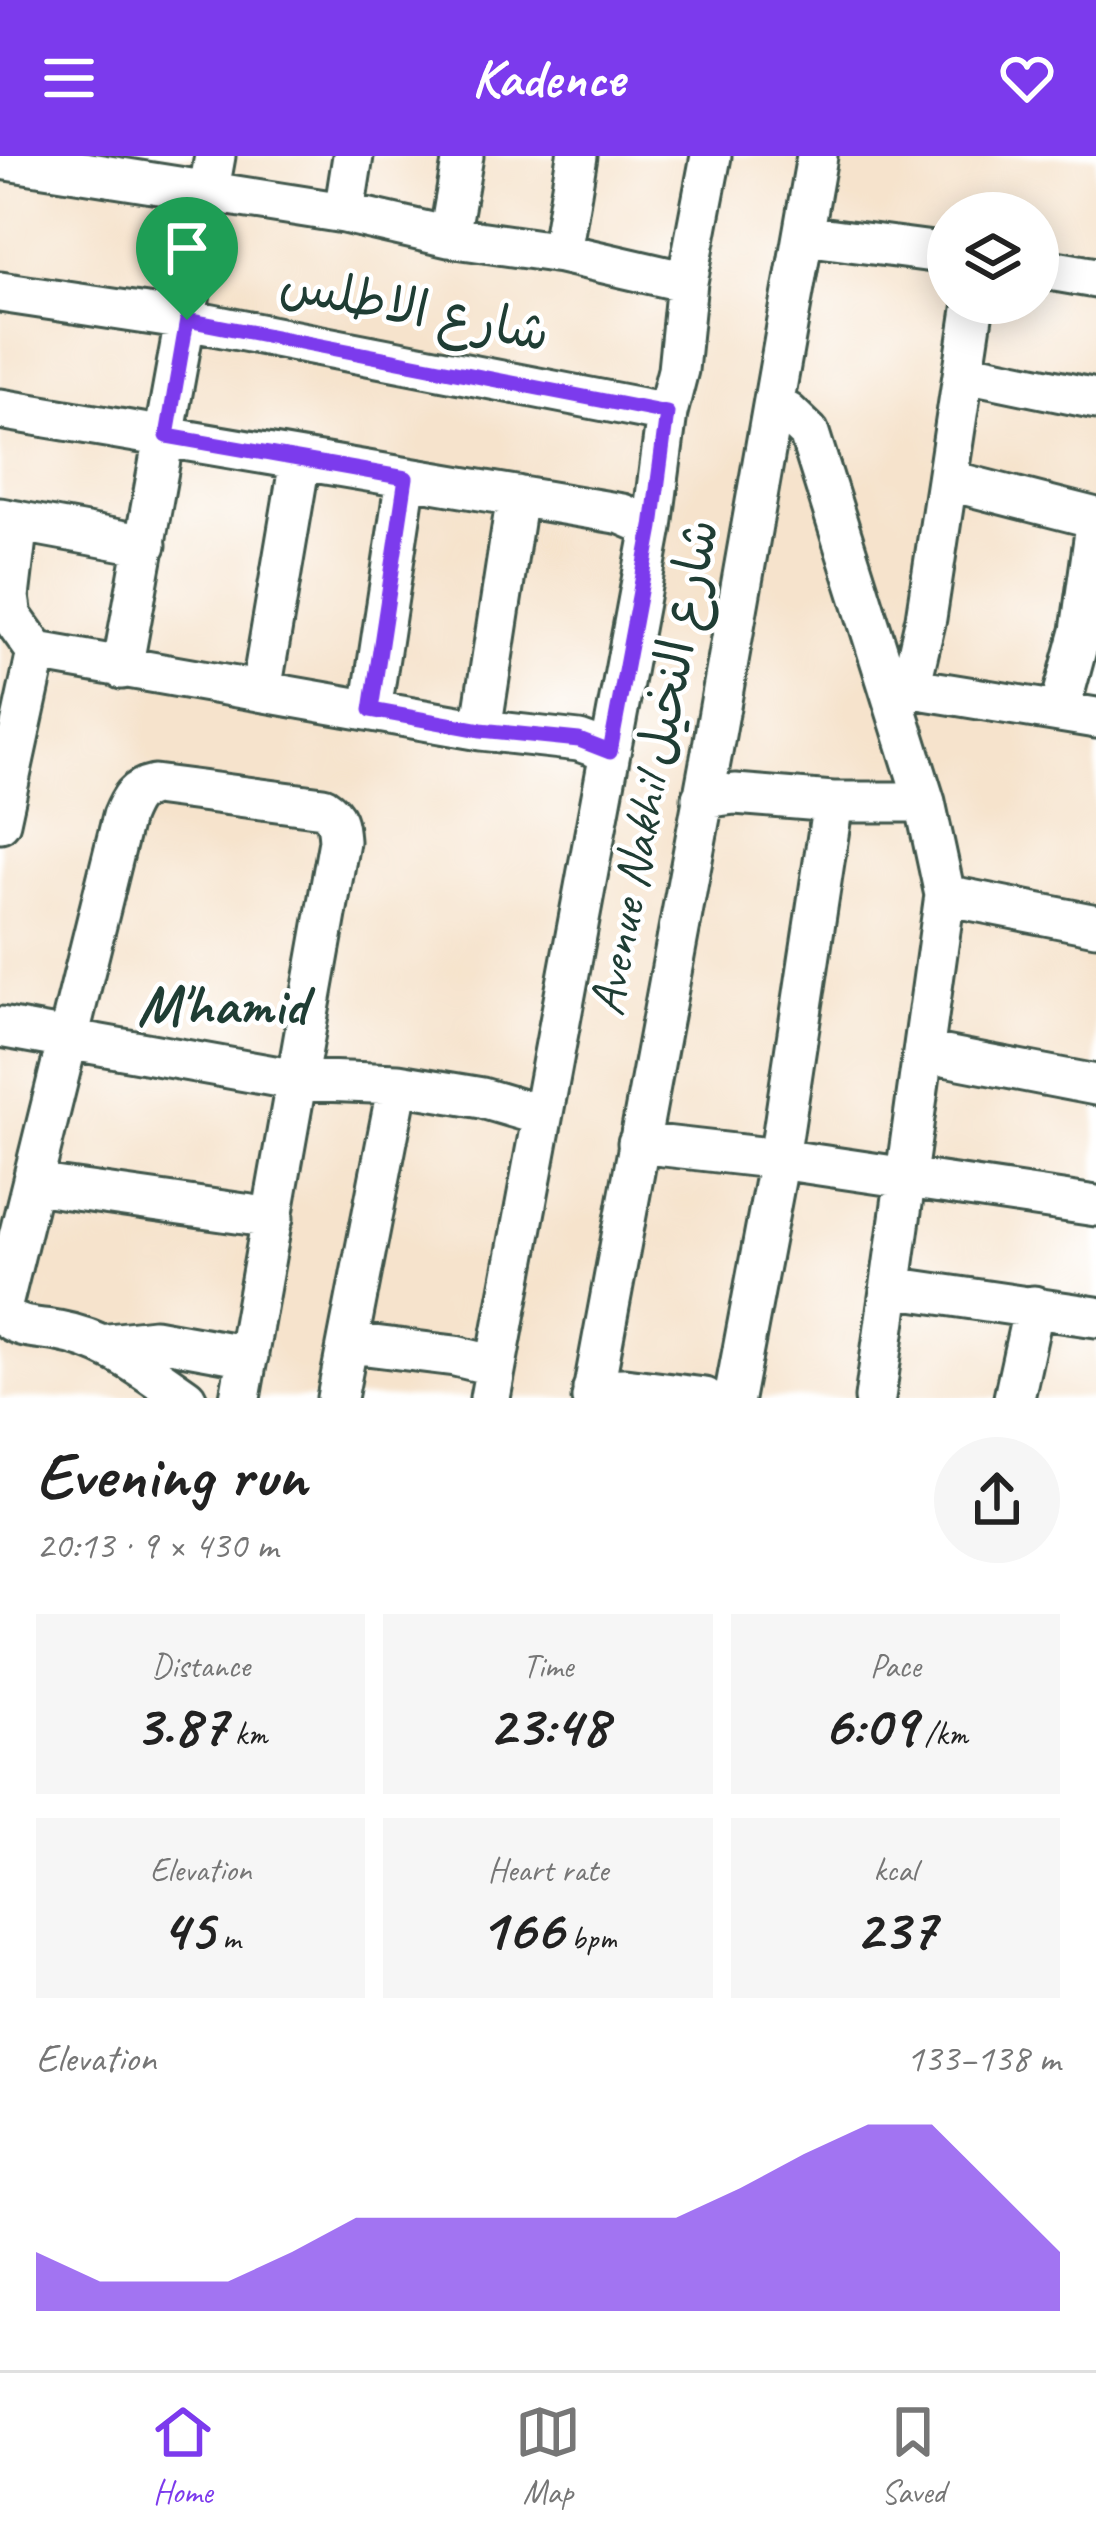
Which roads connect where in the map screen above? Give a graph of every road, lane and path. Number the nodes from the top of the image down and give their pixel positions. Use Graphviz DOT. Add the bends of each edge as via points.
graph roads {
  1 [pos="353,156"];
  2 [pos="463,156"];
  3 [pos="577,156"];
  4 [pos="711,156"];
  5 [pos="817,156"];
  6 [pos="0,159"];
  7 [pos="212,174"];
  8 [pos="344,213"];
  9 [pos="804,235"];
  10 [pos="449,237"];
  11 [pos="927,251"];
  12 [pos="561,253"];
  13 [pos="1059,272"];
  14 [pos="1096,278"];
  15 [pos="687,282"];
  16 [pos="0,292"];
  17 [pos="187,320"];
  18 [pos="971,324"];
  19 [pos="965,372"];
  20 [pos="1096,399"];
  21 [pos="0,409"];
  22 [pos="667,413"];
  23 [pos="772,418"];
  24 [pos="167,436"];
  25 [pos="300,461"];
  26 [pos="406,478"];
  27 [pos="947,480"];
  28 [pos="517,496"];
  29 [pos="9,520"];
  30 [pos="1096,522"];
  31 [pos="652,527"];
  32 [pos="146,545"];
  33 [pos="4,596"];
  34 [pos="37,652"];
  35 [pos="122,669"];
  36 [pos="898,686"];
  37 [pos="261,692"];
  38 [pos="371,710"];
  39 [pos="1077,716"];
  40 [pos="481,730"];
  41 [pos="610,752"];
  42 [pos="8,758"];
  43 [pos="702,798"];
  44 [pos="833,802"];
  45 [pos="925,802"];
  46 [pos="0,822"];
  47 [pos="945,895"];
  48 [pos="1096,926"];
  49 [pos="0,1027"];
  50 [pos="68,1041"];
  51 [pos="924,1052"];
  52 [pos="296,1080"];
  53 [pos="398,1084"];
  54 [pos="1096,1085"];
  55 [pos="540,1115"];
  56 [pos="638,1143"];
  57 [pos="779,1159"];
  58 [pos="904,1180"];
  59 [pos="34,1184"];
  60 [pos="1096,1206"];
  61 [pos="273,1217"];
  62 [pos="890,1287"];
  63 [pos="1034,1306"];
  64 [pos="1096,1317"];
  65 [pos="350,1343"];
  66 [pos="109,1344"];
  67 [pos="248,1356"];
  68 [pos="493,1382"];
  69 [pos="592,1393"];
  70 [pos="186,1398"];
  71 [pos="240,1398"];
  72 [pos="338,1398"];
  73 [pos="705,1398"];
  74 [pos="734,1398"];
  75 [pos="875,1398"];
  76 [pos="1015,1398"];
  1 -- 8 [label="street"];
  2 -- 10 [label="street"];
  3 -- 12 [label="street"];
  4 -- 15 [label="street, Avenue Nakhil شارع النخيل"];
  5 -- 9 [label="street, Avenue Nakhil شارع النخيل"];
  6 -- 7 [label="street"];
  7 -- 8 [label="street"];
  7 -- 17 [label="street"];
  8 -- 10 [label="street"];
  9 -- 11 [label="street"];
  9 -- 23 [label="street, Avenue Nakhil شارع النخيل"];
  10 -- 12 [label="street"];
  12 -- 15 [label="street"];
  13 -- 14 [label="street"];
  15 -- 22 [label="street, Avenue Nakhil شارع النخيل"];
  16 -- 17 [label="street, شارع الاطلس"];
  17 -- 22 [label="street, شارع الاطلس"];
  17 -- 24 [label="street"];
  18 -- 19 [label="street"];
  19 -- 20 [label="street"];
  19 -- 27 [label="street"];
  21 -- 24 [label="street"];
  22 -- 31 [label="street, Avenue Nakhil شارع النخيل"];
  23 -- 36 [label="street" via="788,413 809,433"];
  23 -- 43 [label="street, Avenue Nakhil شارع النخيل"];
  24 -- 25 [label="street"];
  24 -- 32 [label="street"];
  25 -- 26 [label="street"];
  25 -- 37 [label="street"];
  26 -- 28 [label="street"];
  26 -- 38 [label="street"];
  27 -- 30 [label="street"];
  27 -- 36 [label="street"];
  28 -- 31 [label="street"];
  28 -- 40 [label="street"];
  29 -- 32 [label="street"];
  29 -- 33 [label="street"];
  30 -- 39 [label="street"];
  31 -- 41 [label="street, Avenue Nakhil شارع النخيل"];
  32 -- 35 [label="street"];
  33 -- 34 [label="street"];
  34 -- 35 [label="street"];
  34 -- 42 [label="street"];
  35 -- 37 [label="street"];
  36 -- 39 [label="street"];
  36 -- 45 [label="street"];
  37 -- 38 [label="street"];
  38 -- 40 [label="street"];
  40 -- 41 [label="street" via="579,740"];
  41 -- 55 [label="street, Avenue Nakhil شارع النخيل"];
  42 -- 46 [label="street"];
  43 -- 44 [label="street"];
  43 -- 56 [label="street, Avenue Nakhil شارع النخيل"];
  44 -- 45 [label="street"];
  44 -- 57 [label="street"];
  45 -- 47 [label="street"];
  47 -- 48 [label="street"];
  47 -- 51 [label="street"];
  49 -- 50 [label="street"];
  50 -- 52 [label="street"];
  50 -- 52 [label="street" via="131,796 154,785 322,807 333,813 339,841"];
  50 -- 59 [label="street"];
  51 -- 54 [label="street"];
  51 -- 58 [label="street"];
  52 -- 53 [label="street"];
  52 -- 61 [label="street"];
  53 -- 55 [label="street"];
  53 -- 65 [label="street"];
  55 -- 68 [label="street, Avenue Nakhil شارع النخيل"];
  56 -- 57 [label="street"];
  56 -- 69 [label="street, Avenue Nakhil شارع النخيل"];
  57 -- 58 [label="street"];
  57 -- 74 [label="street"];
  58 -- 60 [label="street"];
  58 -- 62 [label="street"];
  59 -- 61 [label="street"];
  59 -- 66 [label="street" via="4,1315 20,1326"];
  61 -- 67 [label="street"];
  62 -- 63 [label="street"];
  62 -- 75 [label="street"];
  63 -- 64 [label="street"];
  63 -- 76 [label="street"];
  65 -- 68 [label="street" via="455,1356"];
  65 -- 72 [label="street"];
  66 -- 67 [label="street" via="154,1339"];
  66 -- 70 [label="street"];
  67 -- 71 [label="street"];
  69 -- 73 [label="street" via="625,1388"];
}
